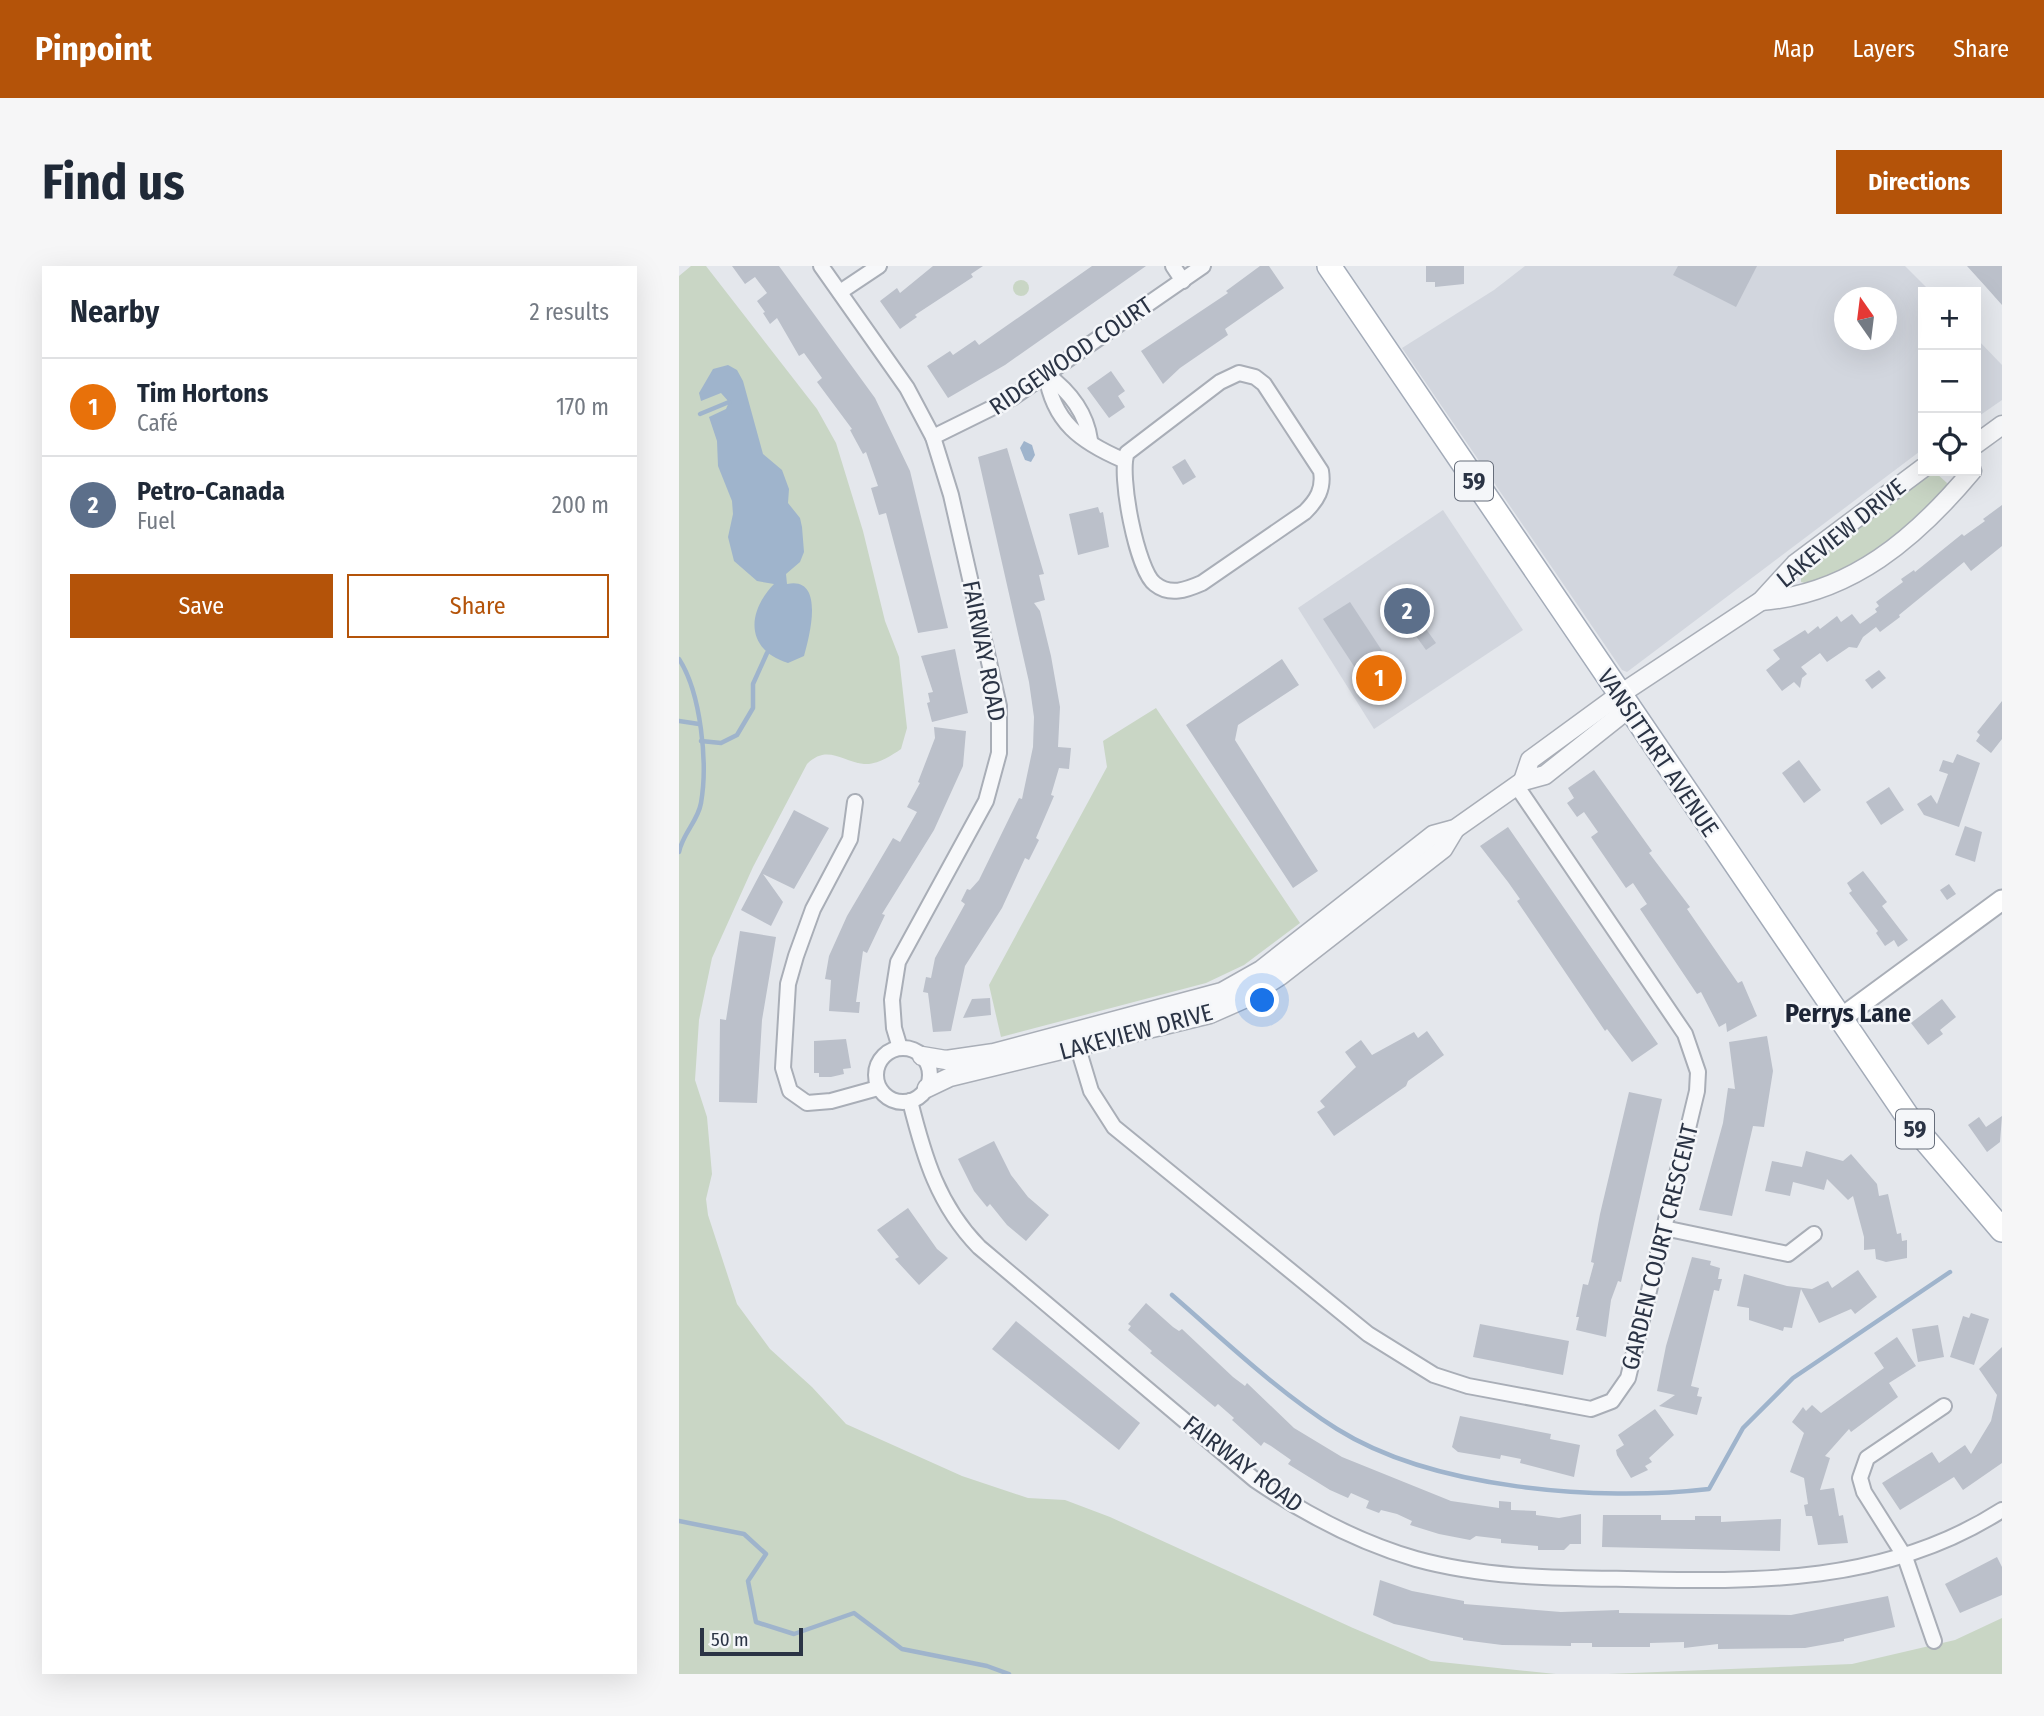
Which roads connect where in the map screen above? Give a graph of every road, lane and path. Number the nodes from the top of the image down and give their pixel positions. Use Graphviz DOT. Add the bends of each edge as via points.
graph roads {
  1 [pos="821,266"];
  2 [pos="879,266"];
  3 [pos="1173,266"];
  4 [pos="1203,266"];
  5 [pos="1329,266"];
  6 [pos="1183,281"];
  7 [pos="840,292"];
  8 [pos="1046,374"];
  9 [pos="2002,425"];
  10 [pos="933,437"];
  11 [pos="1981,441"];
  12 [pos="1123,460"];
  13 [pos="1918,472"];
  14 [pos="1968,476"];
  15 [pos="1761,601"];
  16 [pos="1623,702"];
  17 [pos="1520,783"];
  18 [pos="855,802"];
  19 [pos="2002,900"];
  20 [pos="1840,1019"];
  21 [pos="1076,1040"];
  22 [pos="899,1048"];
  23 [pos="922,1056"];
  24 [pos="927,1087"];
  25 [pos="878,1088"];
  26 [pos="910,1101"];
  27 [pos="1664,1228"];
  28 [pos="2002,1230"];
  29 [pos="1814,1234"];
  30 [pos="1944,1406"];
  31 [pos="2002,1510"];
  32 [pos="1905,1557"];
  33 [pos="1934,1641"];
  1 -- 7 [label="street, FAIRWAY ROAD"];
  2 -- 7 [label="street"];
  3 -- 6 [label="street"];
  4 -- 6 [label="street, RIDGEWOOD COURT"];
  5 -- 16 [label="main road, VANSITTART AVENUE / 59"];
  6 -- 8 [label="street, RIDGEWOOD COURT"];
  7 -- 10 [label="street, FAIRWAY ROAD" via="907,388"];
  8 -- 10 [label="street, RIDGEWOOD COURT" via="990,412"];
  8 -- 12 [label="street" via="1050,398 1072,433"];
  9 -- 11 [label="street"];
  10 -- 22 [label="street, FAIRWAY ROAD" via="994,676 1000,737 986,802 898,962 893,1000"];
  12 -- 12 [label="street" via="1142,562 1153,583 1168,591 1202,583 1305,512 1317,500 1323,482 1321,471 1264,384 1239,373 1220,382"];
  13 -- 15 [label="street, LAKEVIEW DRIVE" via="1795,564"];
  14 -- 15 [label="street, LAKEVIEW DRIVE" via="1933,516 1859,571 1794,599"];
  15 -- 16 [label="street, LAKEVIEW DRIVE"];
  16 -- 17 [label="street, LAKEVIEW DRIVE" via="1530,760"];
  16 -- 20 [label="main road, VANSITTART AVENUE / 59"];
  17 -- 21 [label="street, LAKEVIEW DRIVE" via="1455,830 1443,849 1244,999 1210,1014"];
  17 -- 27 [label="street, GARDEN COURT CRESCENT" via="1693,1052 1697,1091"];
  18 -- 25 [label="street" via="850,839 813,909 796,956 789,984 783,1068 790,1091 807,1102 831,1101"];
  19 -- 20 [label="main road"];
  20 -- 28 [label="main road, VANSITTART AVENUE / 59" via="1916,1129"];
  21 -- 23 [label="street, LAKEVIEW DRIVE" via="975,1057 938,1060"];
  21 -- 24 [label="street, LAKEVIEW DRIVE"];
  21 -- 27 [label="street, GARDEN COURT CRESCENT" via="1100,1108 1133,1143 1368,1334 1406,1360 1451,1381 1582,1408 1612,1401 1628,1378"];
  22 -- 23 [label="street"];
  22 -- 25 [label="street" via="880,1061"];
  23 -- 24 [label="street" via="930,1071"];
  24 -- 26 [label="street"];
  25 -- 26 [label="street" via="897,1101"];
  26 -- 32 [label="street, FAIRWAY ROAD" via="935,1186 979,1247 1255,1479 1334,1528 1407,1556 1466,1570 1566,1578 1768,1581 1850,1571"];
  27 -- 29 [label="street" via="1788,1254"];
  30 -- 32 [label="street" via="1875,1451 1861,1468 1864,1492"];
  31 -- 32 [label="street, FAIRWAY ROAD" via="1975,1527"];
  32 -- 33 [label="street"];
}
